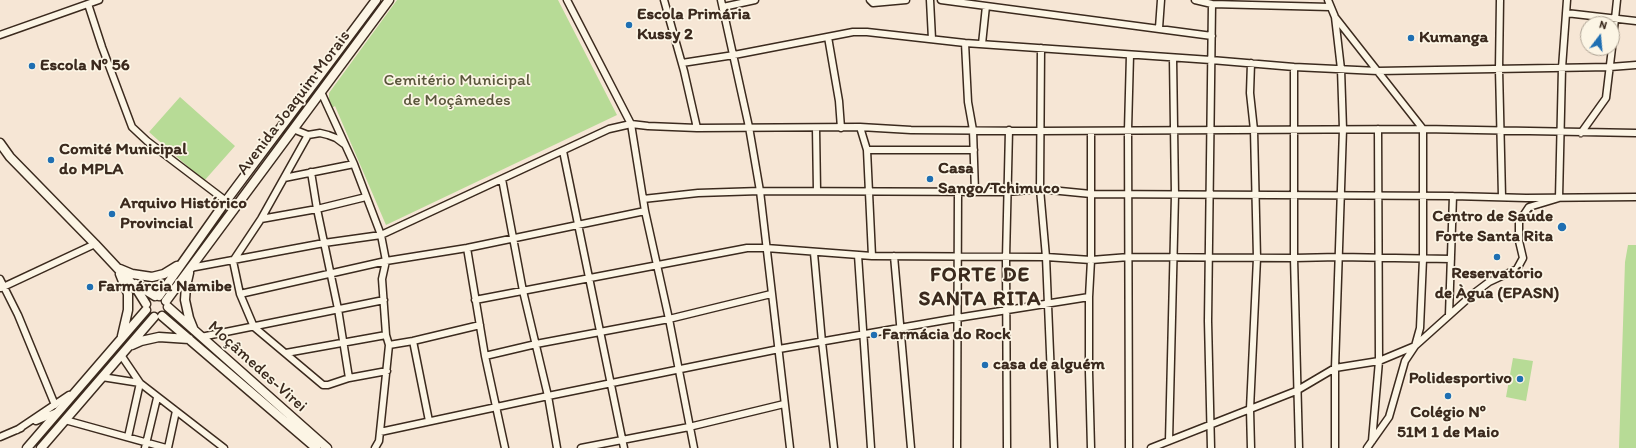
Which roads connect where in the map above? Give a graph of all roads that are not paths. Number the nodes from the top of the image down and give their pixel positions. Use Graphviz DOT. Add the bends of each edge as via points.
graph roads {
  1 [pos="99,0"];
  2 [pos="376,0"];
  3 [pos="389,0"];
  4 [pos="567,0"];
  5 [pos="664,0"];
  6 [pos="721,0"];
  7 [pos="755,0"];
  8 [pos="870,0"];
  9 [pos="894,0"];
  10 [pos="906,0"];
  11 [pos="930,0"];
  12 [pos="941,0"];
  13 [pos="1161,0"];
  14 [pos="1195,0"];
  15 [pos="1328,0"];
  16 [pos="1500,0"];
  17 [pos="1567,0"];
  18 [pos="1617,0"];
  19 [pos="88,4"];
  20 [pos="1212,4"];
  21 [pos="986,6"];
  22 [pos="723,7"];
  23 [pos="1330,7"];
  24 [pos="1566,13"];
  25 [pos="1595,16"];
  26 [pos="1615,16"];
  27 [pos="1335,17"];
  28 [pos="1620,19"];
  29 [pos="1636,21"];
  30 [pos="1159,28"];
  31 [pos="0,35"];
  32 [pos="1212,36"];
  33 [pos="828,37"];
  34 [pos="932,39"];
  35 [pos="965,43"];
  36 [pos="982,44"];
  37 [pos="1041,48"];
  38 [pos="734,55"];
  39 [pos="1130,55"];
  40 [pos="1611,56"];
  41 [pos="1173,58"];
  42 [pos="1211,60"];
  43 [pos="682,63"];
  44 [pos="1251,64"];
  45 [pos="1636,65"];
  46 [pos="1294,67"];
  47 [pos="1610,67"];
  48 [pos="1562,68"];
  49 [pos="1341,69"];
  50 [pos="1499,69"];
  51 [pos="1378,71"];
  52 [pos="321,92"];
  53 [pos="631,124"];
  54 [pos="749,127"];
  55 [pos="860,127"];
  56 [pos="697,128"];
  57 [pos="816,128"];
  58 [pos="841,128"];
  59 [pos="1423,128"];
  60 [pos="293,129"];
  61 [pos="1343,129"];
  62 [pos="1378,129"];
  63 [pos="973,130"];
  64 [pos="1009,130"];
  65 [pos="1128,130"];
  66 [pos="1175,130"];
  67 [pos="1210,130"];
  68 [pos="1254,130"];
  69 [pos="1294,130"];
  70 [pos="1041,131"];
  71 [pos="1091,131"];
  72 [pos="1500,131"];
  73 [pos="1560,132"];
  74 [pos="1581,133"];
  75 [pos="1636,133"];
  76 [pos="308,135"];
  77 [pos="0,143"];
  78 [pos="345,145"];
  79 [pos="867,150"];
  80 [pos="974,150"];
  81 [pos="563,151"];
  82 [pos="354,164"];
  83 [pos="311,172"];
  84 [pos="284,178"];
  85 [pos="502,179"];
  86 [pos="1040,188"];
  87 [pos="760,191"];
  88 [pos="817,191"];
  89 [pos="958,191"];
  90 [pos="870,192"];
  91 [pos="975,192"];
  92 [pos="1007,192"];
  93 [pos="1091,194"];
  94 [pos="1128,194"];
  95 [pos="1257,194"];
  96 [pos="1175,195"];
  97 [pos="1210,195"];
  98 [pos="1294,195"];
  99 [pos="1340,195"];
  100 [pos="1377,196"];
  101 [pos="1423,196"];
  102 [pos="1453,196"];
  103 [pos="366,197"];
  104 [pos="1502,197"];
  105 [pos="1559,198"];
  106 [pos="1635,198"];
  107 [pos="643,199"];
  108 [pos="226,201"];
  109 [pos="317,209"];
  110 [pos="645,211"];
  111 [pos="261,219"];
  112 [pos="579,225"];
  113 [pos="382,235"];
  114 [pos="514,238"];
  115 [pos="324,243"];
  116 [pos="96,244"];
  117 [pos="466,248"];
  118 [pos="766,248"];
  119 [pos="814,253"];
  120 [pos="858,255"];
  121 [pos="872,256"];
  122 [pos="894,256"];
  123 [pos="1046,257"];
  124 [pos="1339,257"];
  125 [pos="957,258"];
  126 [pos="1006,258"];
  127 [pos="1129,258"];
  128 [pos="1173,258"];
  129 [pos="1210,258"];
  130 [pos="1257,258"];
  131 [pos="1294,258"];
  132 [pos="1377,258"];
  133 [pos="1423,259"];
  134 [pos="1091,260"];
  135 [pos="1451,260"];
  136 [pos="233,261"];
  137 [pos="386,261"];
  138 [pos="181,264"];
  139 [pos="657,265"];
  140 [pos="117,268"];
  141 [pos="190,268"];
  142 [pos="331,275"];
  143 [pos="0,279"];
  144 [pos="589,279"];
  145 [pos="2,288"];
  146 [pos="523,291"];
  147 [pos="240,294"];
  148 [pos="771,294"];
  149 [pos="157,296"];
  150 [pos="1089,297"];
  151 [pos="384,300"];
  152 [pos="475,300"];
  153 [pos="167,304"];
  154 [pos="1047,304"];
  155 [pos="146,307"];
  156 [pos="338,309"];
  157 [pos="1007,309"];
  158 [pos="1450,315"];
  159 [pos="158,317"];
  160 [pos="957,318"];
  161 [pos="669,319"];
  162 [pos="480,325"];
  163 [pos="254,326"];
  164 [pos="901,328"];
  165 [pos="194,330"];
  166 [pos="600,332"];
  167 [pos="863,334"];
  168 [pos="386,335"];
  169 [pos="201,337"];
  170 [pos="189,340"];
  171 [pos="120,341"];
  172 [pos="413,341"];
  173 [pos="344,342"];
  174 [pos="822,342"];
  175 [pos="536,344"];
  176 [pos="389,345"];
  177 [pos="1415,346"];
  178 [pos="128,347"];
  179 [pos="779,349"];
  180 [pos="286,353"];
  181 [pos="121,355"];
  182 [pos="485,356"];
  183 [pos="1378,361"];
  184 [pos="1335,368"];
  185 [pos="387,370"];
  186 [pos="679,370"];
  187 [pos="102,377"];
  188 [pos="349,378"];
  189 [pos="140,383"];
  190 [pos="611,383"];
  191 [pos="1296,390"];
  192 [pos="84,396"];
  193 [pos="548,396"];
  194 [pos="157,398"];
  195 [pos="784,404"];
  196 [pos="58,408"];
  197 [pos="495,408"];
  198 [pos="1250,409"];
  199 [pos="176,411"];
  200 [pos="65,420"];
  201 [pos="429,421"];
  202 [pos="1212,424"];
  203 [pos="689,426"];
  204 [pos="380,432"];
  205 [pos="0,437"];
  206 [pos="128,438"];
  207 [pos="623,440"];
  208 [pos="1169,441"];
  209 [pos="1372,441"];
  210 [pos="145,445"];
  211 [pos="221,447"];
  212 [pos="27,448"];
  213 [pos="40,448"];
  214 [pos="167,448"];
  215 [pos="316,448"];
  216 [pos="327,448"];
  217 [pos="375,448"];
  218 [pos="505,448"];
  219 [pos="557,448"];
  220 [pos="581,448"];
  221 [pos="624,448"];
  222 [pos="694,448"];
  223 [pos="790,448"];
  224 [pos="834,448"];
  225 [pos="871,448"];
  226 [pos="911,448"];
  227 [pos="957,448"];
  228 [pos="1007,448"];
  229 [pos="1054,448"];
  230 [pos="1091,448"];
  231 [pos="1129,448"];
  232 [pos="1151,448"];
  233 [pos="1211,448"];
  234 [pos="1251,448"];
  235 [pos="1299,448"];
  236 [pos="1335,448"];
  237 [pos="1368,448"];
  1 -- 19 [label="street"];
  2 -- 108 [label="street, Avenida Joaquim Morais"];
  3 -- 52 [label="street, Avenida Joaquim Morais"];
  4 -- 53 [label="street"];
  5 -- 43 [label="street"];
  6 -- 22 [label="street"];
  7 -- 22 [label="street"];
  8 -- 9 [label="street" via="873,3"];
  9 -- 10 [label="street"];
  11 -- 34 [label="street"];
  12 -- 21 [label="street"];
  13 -- 30 [label="street"];
  14 -- 20 [label="street"];
  15 -- 23 [label="street"];
  16 -- 50 [label="street"];
  17 -- 24 [label="street"];
  18 -- 26 [label="street"];
  19 -- 31 [label="street"];
  19 -- 108 [label="street" via="132,127"];
  20 -- 23 [label="street"];
  20 -- 32 [label="street"];
  21 -- 30 [label="street"];
  21 -- 36 [label="street"];
  22 -- 38 [label="street"];
  23 -- 27 [label="street"];
  24 -- 25 [label="street"];
  24 -- 48 [label="street"];
  27 -- 49 [label="street"];
  27 -- 51 [label="street"];
  28 -- 29 [label="street"];
  30 -- 32 [label="street"];
  32 -- 42 [label="street"];
  33 -- 34 [label="street" via="867,32"];
  33 -- 38 [label="street"];
  33 -- 58 [label="street"];
  34 -- 35 [label="street"];
  35 -- 36 [label="street"];
  35 -- 63 [label="street" via="968,102"];
  36 -- 37 [label="street"];
  37 -- 39 [label="street"];
  37 -- 70 [label="street"];
  38 -- 43 [label="street"];
  38 -- 54 [label="street"];
  39 -- 41 [label="street"];
  39 -- 65 [label="street"];
  40 -- 47 [label="street"];
  41 -- 42 [label="street"];
  41 -- 66 [label="street"];
  42 -- 44 [label="street"];
  42 -- 67 [label="street"];
  43 -- 56 [label="street"];
  44 -- 46 [label="street"];
  44 -- 68 [label="street" via="1250,93"];
  45 -- 47 [label="street"];
  46 -- 49 [label="street"];
  46 -- 69 [label="street"];
  47 -- 48 [label="street"];
  47 -- 74 [label="street" via="1606,98"];
  48 -- 50 [label="street"];
  48 -- 73 [label="street"];
  49 -- 51 [label="street"];
  49 -- 61 [label="street"];
  50 -- 51 [label="street"];
  50 -- 72 [label="street"];
  51 -- 59 [label="street"];
  52 -- 60 [label="street, Avenida Joaquim Morais"];
  52 -- 78 [label="street"];
  53 -- 56 [label="street"];
  53 -- 81 [label="street" via="608,129"];
  53 -- 107 [label="street"];
  54 -- 56 [label="street"];
  54 -- 57 [label="street"];
  54 -- 87 [label="street"];
  55 -- 58 [label="street"];
  55 -- 63 [label="street"];
  55 -- 79 [label="street"];
  57 -- 58 [label="street"];
  57 -- 88 [label="street"];
  59 -- 62 [label="street"];
  59 -- 72 [label="street"];
  59 -- 101 [label="street"];
  60 -- 76 [label="street"];
  60 -- 141 [label="street, Avenida Joaquim Morais"];
  61 -- 62 [label="street"];
  61 -- 69 [label="street"];
  61 -- 99 [label="street"];
  62 -- 100 [label="street"];
  63 -- 64 [label="street"];
  63 -- 80 [label="street"];
  64 -- 70 [label="street"];
  64 -- 92 [label="street"];
  65 -- 66 [label="street"];
  65 -- 71 [label="street"];
  65 -- 94 [label="street"];
  66 -- 67 [label="street"];
  66 -- 96 [label="street"];
  67 -- 68 [label="street"];
  67 -- 97 [label="street"];
  68 -- 69 [label="street"];
  68 -- 95 [label="street"];
  69 -- 98 [label="street"];
  70 -- 71 [label="street"];
  70 -- 86 [label="street"];
  71 -- 93 [label="street"];
  72 -- 73 [label="street"];
  72 -- 104 [label="street"];
  73 -- 74 [label="street"];
  73 -- 105 [label="street"];
  74 -- 75 [label="street"];
  76 -- 78 [label="street" via="328,135"];
  76 -- 84 [label="street"];
  77 -- 116 [label="street" via="10,157"];
  78 -- 82 [label="street"];
  79 -- 80 [label="street"];
  79 -- 90 [label="street"];
  80 -- 91 [label="street"];
  81 -- 85 [label="street"];
  81 -- 112 [label="street"];
  82 -- 83 [label="street"];
  82 -- 103 [label="street"];
  83 -- 84 [label="street"];
  83 -- 109 [label="street"];
  84 -- 111 [label="street"];
  85 -- 113 [label="street"];
  85 -- 114 [label="street"];
  86 -- 92 [label="street"];
  86 -- 93 [label="street"];
  86 -- 123 [label="street"];
  87 -- 88 [label="street"];
  87 -- 107 [label="street" via="698,193"];
  87 -- 118 [label="street"];
  88 -- 90 [label="street"];
  89 -- 90 [label="street"];
  89 -- 91 [label="street"];
  89 -- 125 [label="street"];
  90 -- 121 [label="street"];
  91 -- 92 [label="street"];
  92 -- 126 [label="street"];
  93 -- 94 [label="street"];
  93 -- 134 [label="street"];
  94 -- 96 [label="street"];
  94 -- 127 [label="street"];
  95 -- 97 [label="street"];
  95 -- 98 [label="street"];
  95 -- 130 [label="street"];
  96 -- 97 [label="street"];
  96 -- 128 [label="street"];
  97 -- 129 [label="street"];
  98 -- 99 [label="street"];
  98 -- 131 [label="street"];
  99 -- 100 [label="street"];
  99 -- 124 [label="street"];
  100 -- 101 [label="street"];
  100 -- 132 [label="street"];
  101 -- 102 [label="street"];
  101 -- 133 [label="street"];
  102 -- 104 [label="street"];
  102 -- 135 [label="street"];
  103 -- 109 [label="street"];
  103 -- 113 [label="street"];
  104 -- 105 [label="street"];
  105 -- 106 [label="street"];
  105 -- 158 [label="street" via="1529,207 1522,216 1519,222 1519,240 1523,258 1517,268 1489,282"];
  107 -- 110 [label="street"];
  108 -- 138 [label="street, Avenida Joaquim Morais"];
  109 -- 111 [label="street"];
  109 -- 115 [label="street"];
  110 -- 112 [label="street"];
  110 -- 139 [label="street"];
  111 -- 136 [label="street"];
  112 -- 114 [label="street"];
  112 -- 144 [label="street"];
  113 -- 115 [label="street"];
  113 -- 137 [label="street"];
  114 -- 117 [label="street"];
  114 -- 146 [label="street"];
  115 -- 136 [label="street"];
  115 -- 142 [label="street"];
  116 -- 140 [label="street"];
  116 -- 145 [label="street"];
  117 -- 137 [label="street"];
  117 -- 152 [label="street"];
  118 -- 119 [label="street"];
  118 -- 139 [label="street" via="747,248"];
  118 -- 148 [label="street"];
  119 -- 120 [label="street"];
  119 -- 174 [label="street"];
  120 -- 121 [label="street"];
  120 -- 167 [label="street"];
  121 -- 122 [label="street"];
  122 -- 125 [label="street"];
  122 -- 164 [label="street"];
  123 -- 126 [label="street"];
  123 -- 134 [label="street"];
  123 -- 154 [label="street"];
  124 -- 131 [label="street"];
  124 -- 132 [label="street"];
  124 -- 184 [label="street"];
  125 -- 126 [label="street"];
  125 -- 160 [label="street"];
  126 -- 157 [label="street"];
  127 -- 128 [label="street"];
  127 -- 134 [label="street"];
  127 -- 231 [label="street"];
  128 -- 129 [label="street"];
  128 -- 208 [label="street"];
  129 -- 130 [label="street"];
  129 -- 202 [label="street" via="1208,321"];
  130 -- 131 [label="street"];
  130 -- 198 [label="street"];
  131 -- 191 [label="street"];
  132 -- 133 [label="street"];
  132 -- 183 [label="street"];
  133 -- 135 [label="street"];
  133 -- 177 [label="street" via="1420,328"];
  134 -- 150 [label="street"];
  135 -- 158 [label="street"];
  136 -- 141 [label="street"];
  136 -- 147 [label="street"];
  137 -- 142 [label="street"];
  137 -- 151 [label="street" via="382,279"];
  138 -- 140 [label="street" via="164,274 152,277 132,274"];
  138 -- 149 [label="street, Avenida Joaquim Morais"];
  139 -- 144 [label="street"];
  139 -- 161 [label="street"];
  140 -- 149 [label="street" via="139,286"];
  140 -- 155 [label="street" via="136,288"];
  140 -- 171 [label="street" via="128,294 125,329"];
  141 -- 153 [label="street, Avenida Joaquim Morais"];
  141 -- 165 [label="street" via="185,300"];
  142 -- 147 [label="street"];
  142 -- 156 [label="street"];
  143 -- 145 [label="street"];
  144 -- 146 [label="street"];
  144 -- 166 [label="street"];
  145 -- 196 [label="street" via="18,315"];
  146 -- 152 [label="street"];
  146 -- 175 [label="street"];
  147 -- 163 [label="street"];
  148 -- 161 [label="street"];
  148 -- 179 [label="street"];
  149 -- 153 [label="street"];
  149 -- 155 [label="street" via="149,298"];
  150 -- 154 [label="street"];
  150 -- 230 [label="street"];
  151 -- 156 [label="street"];
  151 -- 168 [label="street"];
  152 -- 162 [label="street"];
  153 -- 159 [label="street" via="165,314"];
  153 -- 165 [label="street, Moçâmedes-Virei"];
  154 -- 157 [label="street"];
  154 -- 229 [label="street"];
  155 -- 159 [label="street" via="149,314"];
  155 -- 171 [label="street"];
  156 -- 163 [label="street"];
  156 -- 173 [label="street"];
  157 -- 160 [label="street"];
  157 -- 228 [label="street"];
  158 -- 177 [label="street"];
  159 -- 170 [label="street, Moçâmedes-Virei"];
  159 -- 178 [label="street"];
  160 -- 164 [label="street"];
  160 -- 227 [label="street"];
  161 -- 166 [label="street"];
  161 -- 186 [label="street"];
  162 -- 172 [label="street"];
  162 -- 182 [label="street"];
  163 -- 169 [label="street"];
  163 -- 180 [label="street"];
  164 -- 167 [label="street"];
  164 -- 226 [label="street"];
  165 -- 169 [label="street, Moçâmedes-Virei"];
  166 -- 175 [label="street"];
  166 -- 190 [label="street"];
  167 -- 174 [label="street"];
  167 -- 225 [label="street"];
  168 -- 173 [label="street"];
  168 -- 176 [label="street"];
  169 -- 216 [label="street, Moçâmedes-Virei"];
  170 -- 178 [label="street" via="159,337"];
  170 -- 215 [label="street, Moçâmedes-Virei"];
  171 -- 196 [label="street" via="83,385"];
  172 -- 176 [label="street"];
  172 -- 201 [label="street"];
  173 -- 180 [label="street"];
  173 -- 188 [label="street"];
  174 -- 179 [label="street"];
  174 -- 224 [label="street"];
  175 -- 182 [label="street"];
  175 -- 193 [label="street"];
  176 -- 185 [label="street"];
  177 -- 183 [label="street"];
  177 -- 209 [label="street" via="1405,361 1388,417"];
  178 -- 181 [label="street"];
  179 -- 186 [label="street"];
  179 -- 195 [label="street"];
  180 -- 188 [label="street" via="323,385"];
  181 -- 187 [label="street"];
  181 -- 189 [label="street"];
  182 -- 197 [label="street"];
  183 -- 184 [label="street"];
  183 -- 209 [label="street"];
  184 -- 191 [label="street"];
  184 -- 236 [label="street"];
  185 -- 188 [label="street"];
  185 -- 204 [label="street"];
  186 -- 190 [label="street"];
  186 -- 203 [label="street"];
  187 -- 189 [label="street"];
  187 -- 192 [label="street"];
  189 -- 194 [label="street"];
  189 -- 206 [label="street"];
  190 -- 193 [label="street"];
  190 -- 207 [label="street"];
  191 -- 198 [label="street"];
  191 -- 235 [label="street"];
  192 -- 196 [label="street" via="73,404"];
  192 -- 200 [label="street"];
  193 -- 197 [label="street"];
  193 -- 219 [label="street"];
  194 -- 199 [label="street"];
  194 -- 210 [label="street"];
  195 -- 203 [label="street"];
  195 -- 223 [label="street"];
  196 -- 205 [label="street"];
  196 -- 212 [label="street"];
  197 -- 201 [label="street"];
  197 -- 218 [label="street"];
  198 -- 202 [label="street"];
  198 -- 234 [label="street"];
  199 -- 211 [label="street"];
  199 -- 214 [label="street"];
  200 -- 206 [label="street"];
  200 -- 213 [label="street"];
  201 -- 204 [label="street"];
  202 -- 208 [label="street"];
  202 -- 233 [label="street"];
  203 -- 207 [label="street"];
  203 -- 222 [label="street"];
  204 -- 217 [label="street"];
  206 -- 210 [label="street"];
  207 -- 220 [label="street"];
  207 -- 221 [label="street"];
  208 -- 232 [label="street"];
  209 -- 237 [label="street"];
  210 -- 214 [label="street"];
}
